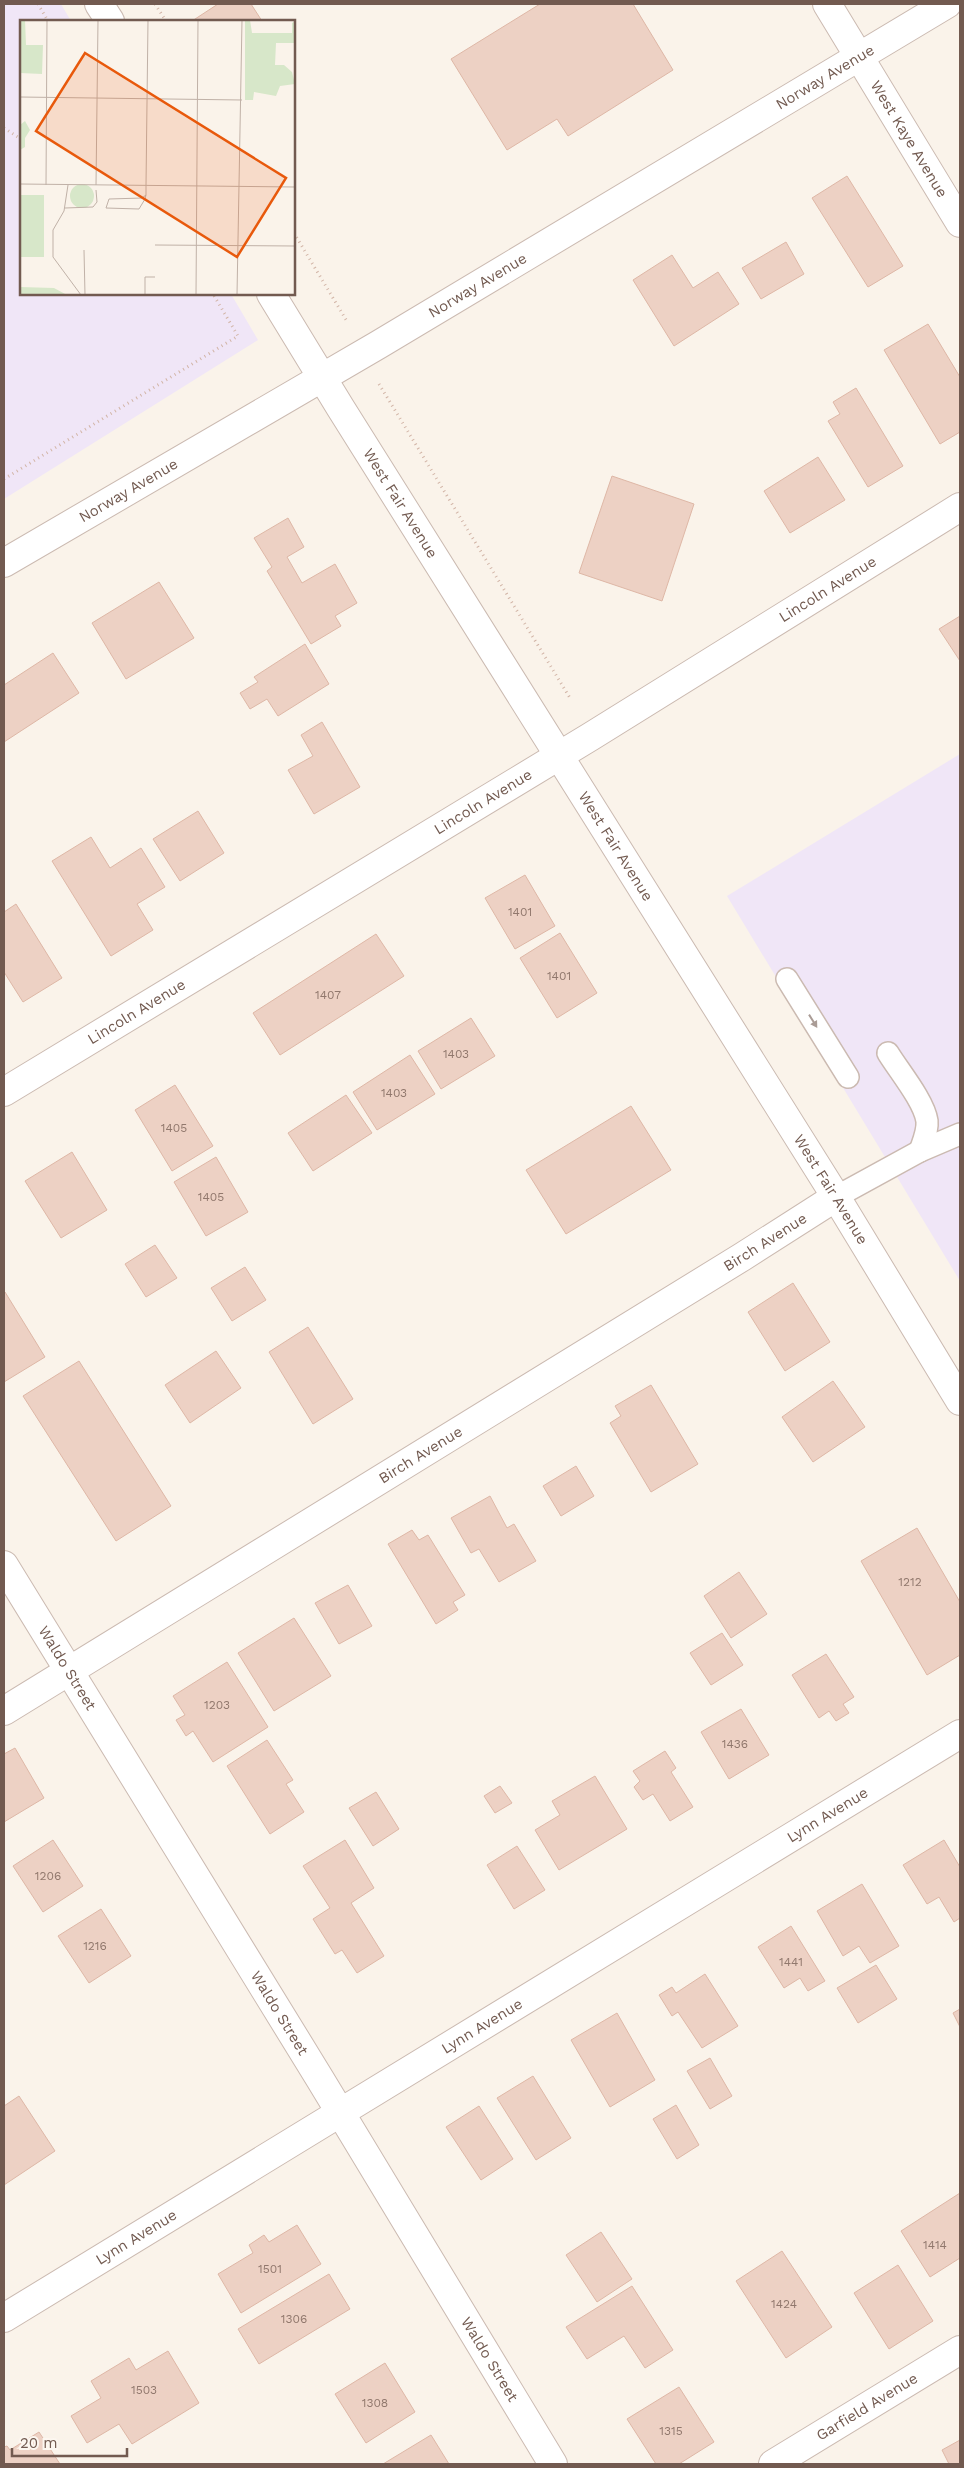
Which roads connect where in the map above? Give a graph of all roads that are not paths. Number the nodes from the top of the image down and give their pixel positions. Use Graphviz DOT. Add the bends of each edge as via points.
graph roads {
  1 [pos="100,4"];
  2 [pos="827,4"];
  3 [pos="947,4"];
  4 [pos="109,20"];
  5 [pos="859,57"];
  6 [pos="960,223"];
  7 [pos="272,295"];
  8 [pos="321,378"];
  9 [pos="960,506"];
  10 [pos="4,563"];
  11 [pos="558,756"];
  12 [pos="787,979"];
  13 [pos="888,1053"];
  14 [pos="848,1077"];
  15 [pos="4,1092"];
  16 [pos="960,1134"];
  17 [pos="920,1151"];
  18 [pos="960,1152"];
  19 [pos="836,1197"];
  20 [pos="960,1400"];
  21 [pos="4,1565"];
  22 [pos="69,1672"];
  23 [pos="4,1711"];
  24 [pos="960,1734"];
  25 [pos="340,2112"];
  26 [pos="4,2318"];
  27 [pos="960,2350"];
  28 [pos="553,2464"];
  29 [pos="774,2464"];
  1 -- 4 [label="street"];
  2 -- 5 [label="street, West Kaye Avenue"];
  3 -- 5 [label="street, Norway Avenue"];
  5 -- 6 [label="street, West Kaye Avenue"];
  5 -- 8 [label="street, Norway Avenue"];
  7 -- 8 [label="street, West Fair Avenue"];
  8 -- 10 [label="street, Norway Avenue"];
  8 -- 11 [label="street, West Fair Avenue"];
  9 -- 11 [label="street, Lincoln Avenue"];
  11 -- 15 [label="street, Lincoln Avenue"];
  11 -- 19 [label="street, West Fair Avenue"];
  12 -- 14 [label="lane, one-way"];
  13 -- 17 [label="lane" via="927,1120"];
  16 -- 17 [label="lane"];
  17 -- 18 [label="lane" via="947,1146"];
  17 -- 19 [label="lane"];
  19 -- 20 [label="street, West Fair Avenue"];
  19 -- 22 [label="street, Birch Avenue"];
  21 -- 22 [label="street, Waldo Street"];
  22 -- 23 [label="street, Birch Avenue"];
  22 -- 25 [label="street, Waldo Street"];
  24 -- 25 [label="street, Lynn Avenue"];
  25 -- 26 [label="street, Lynn Avenue"];
  25 -- 28 [label="street, Waldo Street"];
  27 -- 29 [label="street, Garfield Avenue"];
}
